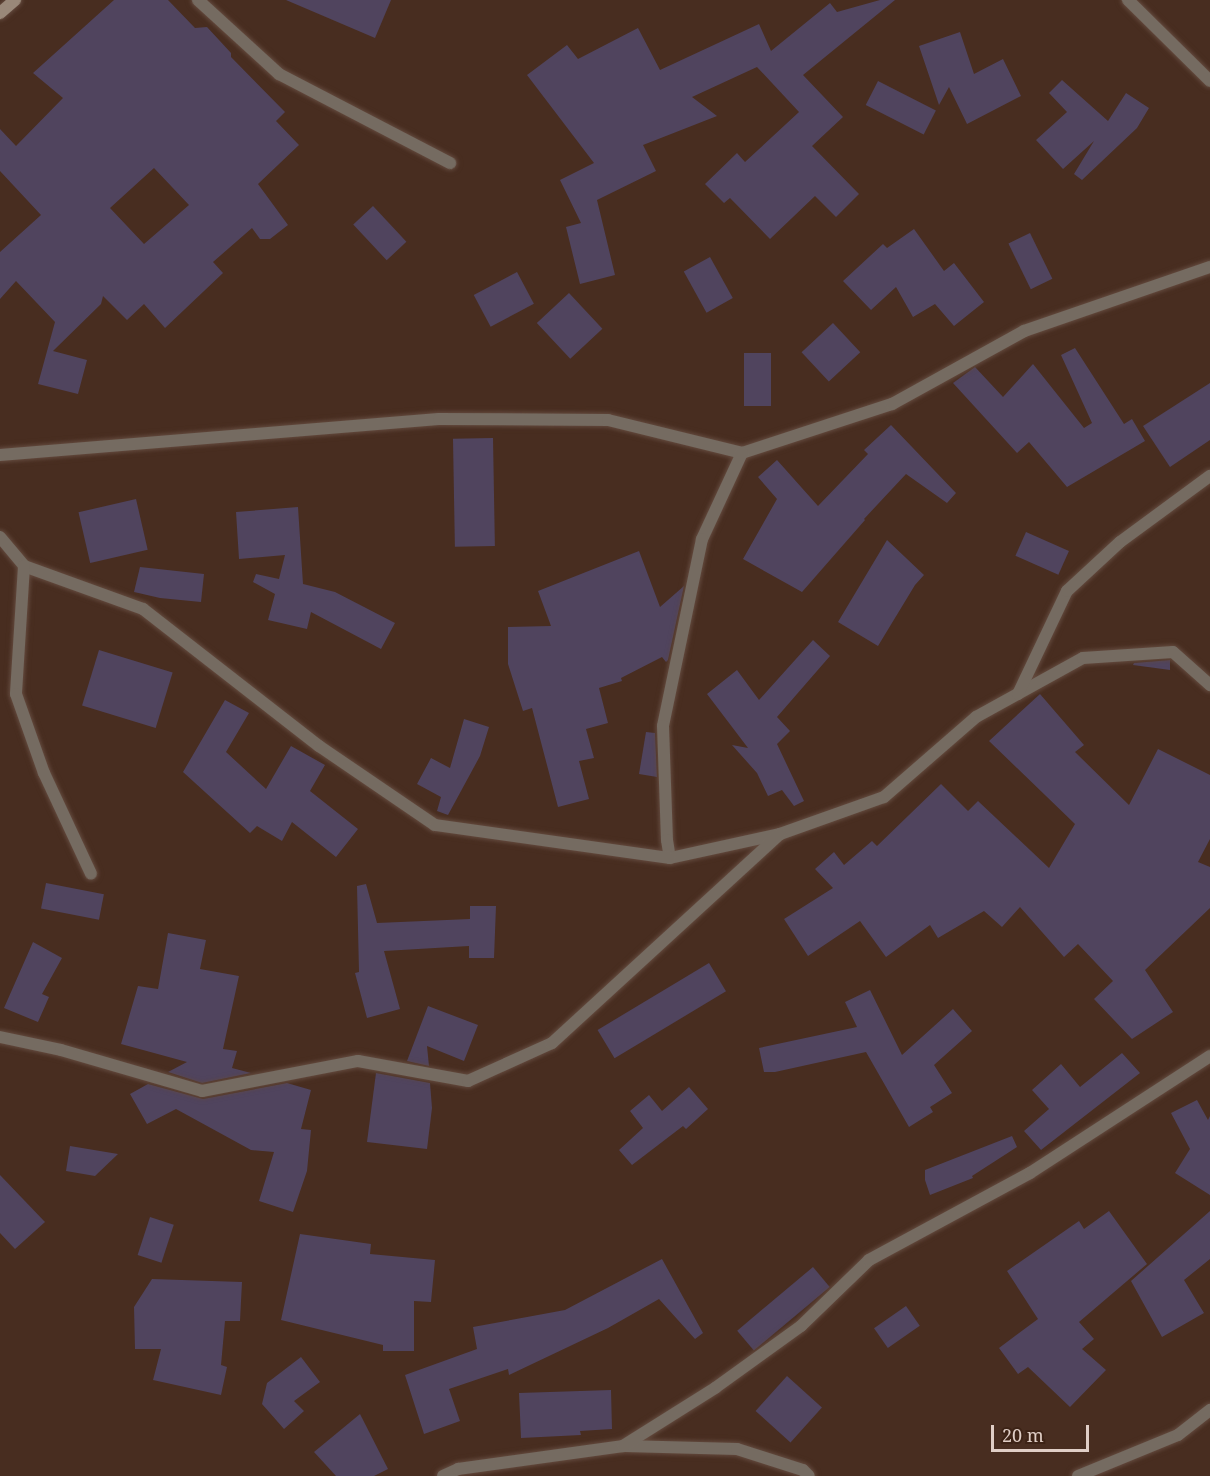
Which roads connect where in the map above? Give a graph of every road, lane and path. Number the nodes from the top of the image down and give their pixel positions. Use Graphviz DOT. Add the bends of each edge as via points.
graph roads {
  1 [pos="15,0"];
  2 [pos="198,0"];
  3 [pos="1128,0"];
  4 [pos="0,13"];
  5 [pos="1210,81"];
  6 [pos="450,163"];
  7 [pos="1210,267"];
  8 [pos="742,453"];
  9 [pos="0,455"];
  10 [pos="1210,476"];
  11 [pos="0,537"];
  12 [pos="24,566"];
  13 [pos="1210,685"];
  14 [pos="1018,694"];
  15 [pos="780,834"];
  16 [pos="670,858"];
  17 [pos="91,874"];
  18 [pos="0,1037"];
  19 [pos="1210,1056"];
  20 [pos="1210,1410"];
  21 [pos="623,1446"];
  22 [pos="443,1476"];
  23 [pos="809,1476"];
  24 [pos="1078,1476"];
  1 -- 4 [label="main road"];
  2 -- 6 [label="street" via="279,74"];
  3 -- 5 [label="street"];
  7 -- 8 [label="street" via="1024,331 892,404"];
  8 -- 9 [label="street" via="608,420 439,419"];
  8 -- 16 [label="street" via="702,539 663,726"];
  10 -- 14 [label="street" via="1120,542 1067,591"];
  11 -- 12 [label="street"];
  12 -- 16 [label="street" via="143,609 319,746 435,825"];
  12 -- 17 [label="street" via="16,694 44,773"];
  13 -- 14 [label="street" via="1173,652 1083,658"];
  14 -- 15 [label="street" via="976,717 884,797"];
  15 -- 16 [label="street"];
  15 -- 18 [label="street" via="552,1043 468,1081 358,1061 202,1091 61,1050"];
  19 -- 21 [label="street" via="1030,1173 869,1260 801,1326 715,1388"];
  20 -- 24 [label="street" via="1178,1435"];
  21 -- 22 [label="street" via="458,1469"];
  21 -- 23 [label="street" via="737,1449 803,1470"];
}
